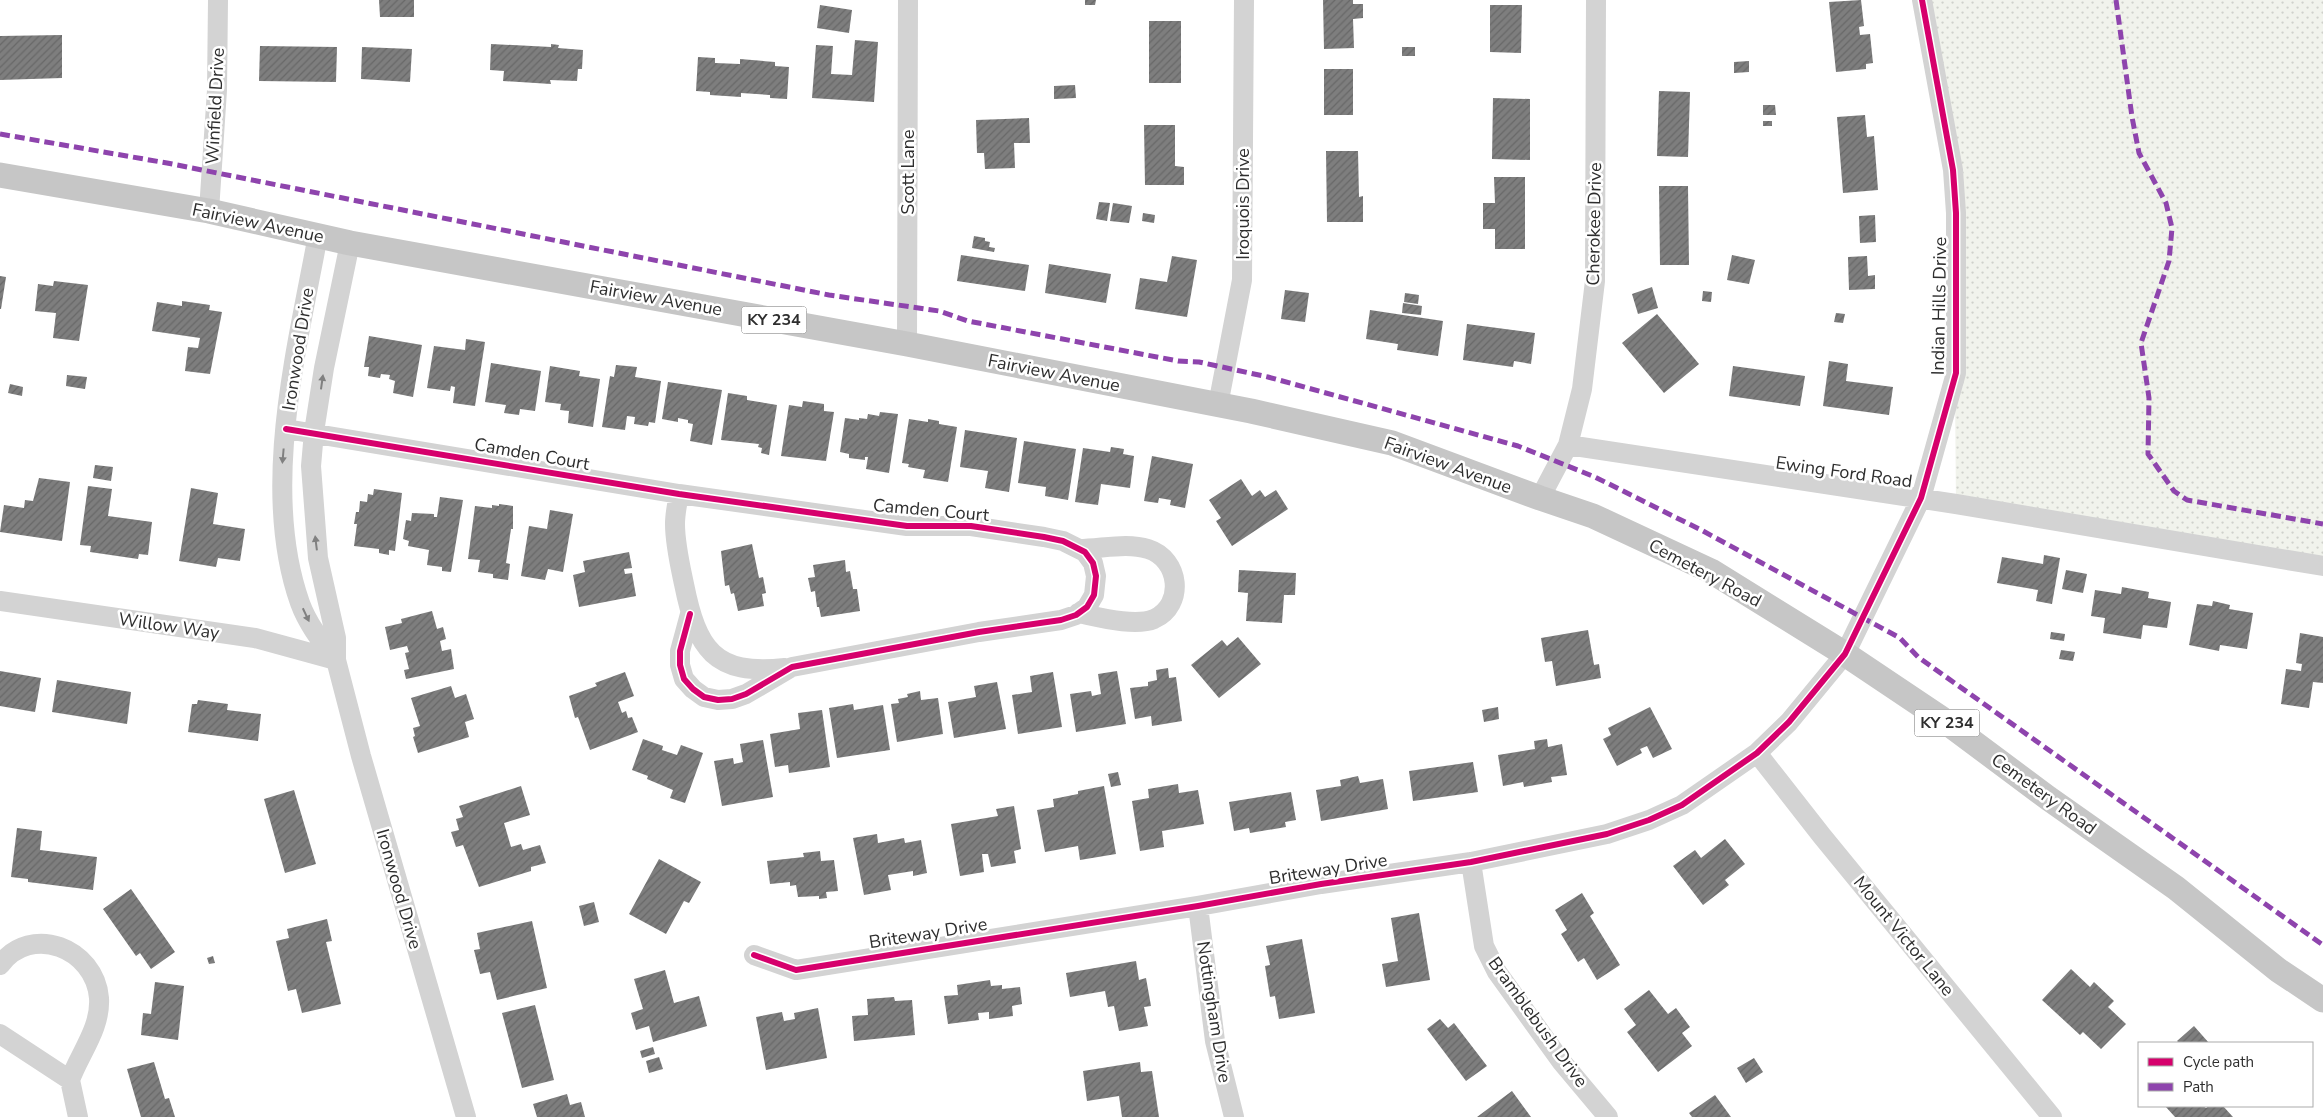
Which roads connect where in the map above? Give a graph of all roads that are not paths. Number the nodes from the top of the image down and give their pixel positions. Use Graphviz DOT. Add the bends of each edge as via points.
graph roads {
  1 [pos="218,0"];
  2 [pos="908,0"];
  3 [pos="1244,0"];
  4 [pos="1596,0"];
  5 [pos="1922,0"];
  6 [pos="0,175"];
  7 [pos="209,211"];
  8 [pos="318,235"];
  9 [pos="350,243"];
  10 [pos="907,344"];
  11 [pos="1218,405"];
  12 [pos="286,429"];
  13 [pos="314,432"];
  14 [pos="1568,445"];
  15 [pos="679,494"];
  16 [pos="1540,498"];
  17 [pos="1921,498"];
  18 [pos="1079,549"];
  19 [pos="2323,566"];
  20 [pos="0,601"];
  21 [pos="1078,613"];
  22 [pos="690,614"];
  23 [pos="1845,654"];
  24 [pos="336,660"];
  25 [pos="792,667"];
  26 [pos="1757,753"];
  27 [pos="1471,862"];
  28 [pos="1198,906"];
  29 [pos="754,955"];
  30 [pos="0,965"];
  31 [pos="2323,1000"];
  32 [pos="0,1034"];
  33 [pos="70,1080"];
  34 [pos="78,1117"];
  35 [pos="466,1117"];
  36 [pos="1234,1117"];
  37 [pos="1608,1117"];
  38 [pos="2052,1117"];
  1 -- 7 [label="street, Winfield Drive" via="217,90"];
  2 -- 10 [label="street, Scott Lane"];
  3 -- 11 [label="street, Iroquois Drive" via="1242,280"];
  4 -- 14 [label="street, Cherokee Drive" via="1595,281 1582,389"];
  5 -- 17 [label="street, Indian Hills Drive" via="1953,170 1956,373"];
  6 -- 7 [label="main road, Fairview Avenue / KY 234"];
  7 -- 8 [label="main road, Fairview Avenue / KY 234"];
  8 -- 9 [label="main road, Fairview Avenue / KY 234"];
  8 -- 12 [label="street, Ironwood Drive" via="290,381"];
  9 -- 10 [label="main road, Fairview Avenue / KY 234"];
  13 -- 9 [label="street, Ironwood Drive, one-way"];
  10 -- 11 [label="main road, Fairview Avenue / KY 234"];
  11 -- 16 [label="main road, Fairview Avenue / KY 234" via="1392,443"];
  12 -- 13 [label="street, Camden Court"];
  12 -- 24 [label="street, Ironwood Drive, one-way" via="282,468 287,553 300,603 312,629"];
  13 -- 15 [label="street, Camden Court"];
  24 -- 13 [label="street, Ironwood Drive, one-way" via="336,638 315,533 311,466"];
  14 -- 16 [label="street"];
  14 -- 17 [label="street, Ewing Ford Road"];
  15 -- 18 [label="street, Camden Court" via="907,526 971,526 1063,541"];
  15 -- 22 [label="street" via="676,538"];
  16 -- 23 [label="main road, Cemetery Road / KY 234" via="1593,516 1711,571"];
  17 -- 19 [label="street, Ewing Ford Road"];
  17 -- 23 [label="street, Indian Hills Drive"];
  18 -- 21 [label="street, Camden Court" via="1090,557 1097,583 1091,601"];
  18 -- 21 [label="street" via="1125,546 1149,549 1168,564 1174,574 1175,585 1170,606 1153,620 1133,622"];
  20 -- 24 [label="street, Willow Way" via="255,638"];
  21 -- 25 [label="street" via="1061,620"];
  22 -- 25 [label="street" via="702,642 723,661 751,669"];
  22 -- 25 [label="street" via="680,651 680,665 688,684 704,697 718,700 739,697"];
  23 -- 26 [label="street, Briteway Drive" via="1790,722"];
  23 -- 31 [label="main road, Cemetery Road / KY 234" via="1942,719 2176,888 2278,970"];
  24 -- 35 [label="street, Ironwood Drive" via="377,814"];
  26 -- 27 [label="street, Briteway Drive" via="1696,797 1642,823 1607,834"];
  26 -- 38 [label="street, Mount Victor Lane"];
  27 -- 28 [label="street, Briteway Drive"];
  27 -- 37 [label="street, Bramblebush Drive" via="1484,946 1497,972 1561,1061"];
  28 -- 29 [label="street, Briteway Drive" via="796,970"];
  28 -- 36 [label="street, Nottingham Drive" via="1216,1041"];
  30 -- 33 [label="street" via="23,948 47,945 70,950 92,973 98,998 97,1017 94,1031"];
  32 -- 33 [label="street"];
  33 -- 34 [label="street"];
}
